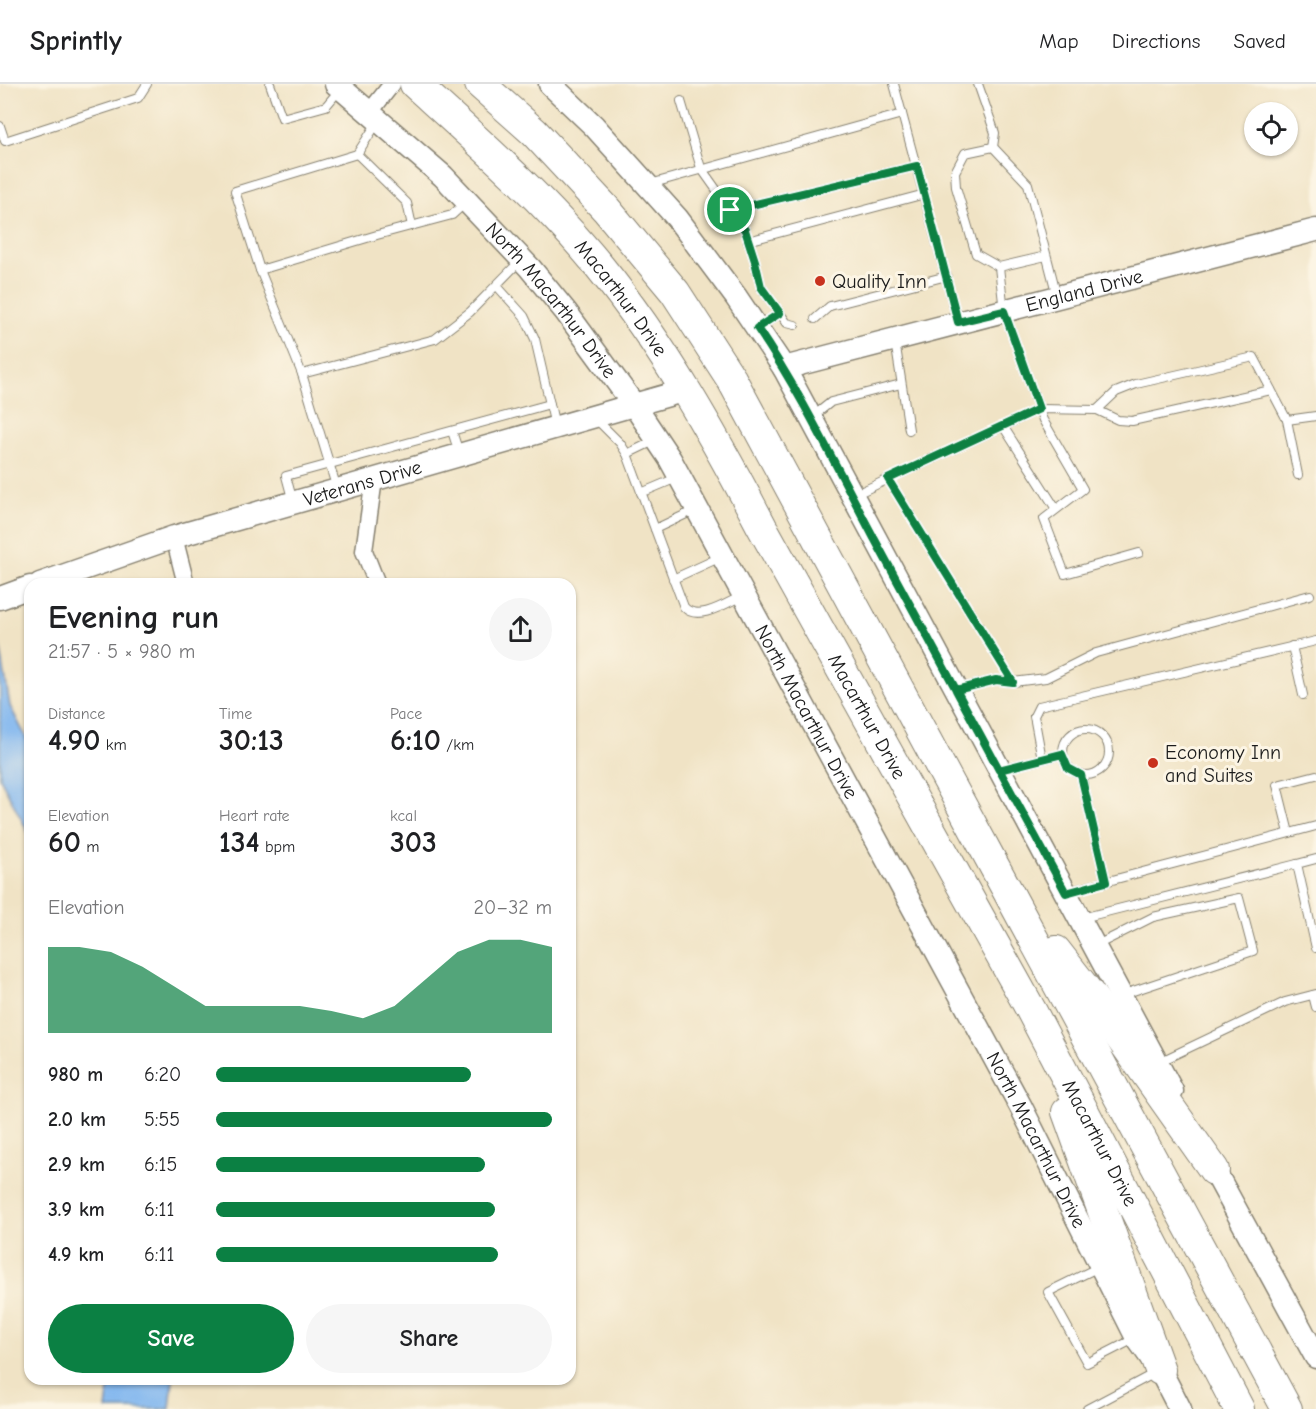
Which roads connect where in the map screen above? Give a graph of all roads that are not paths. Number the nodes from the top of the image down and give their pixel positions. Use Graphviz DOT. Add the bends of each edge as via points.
graph roads {
  1 [pos="147,84"];
  2 [pos="270,84"];
  3 [pos="392,84"];
  4 [pos="415,84"];
  5 [pos="480,84"];
  6 [pos="550,84"];
  7 [pos="894,84"];
  8 [pos="978,84"];
  9 [pos="339,86"];
  10 [pos="681,101"];
  11 [pos="902,114"];
  12 [pos="374,116"];
  13 [pos="0,126"];
  14 [pos="993,147"];
  15 [pos="357,154"];
  16 [pos="917,166"];
  17 [pos="701,168"];
  18 [pos="647,185"];
  19 [pos="925,194"];
  20 [pos="467,200"];
  21 [pos="730,210"];
  22 [pos="412,226"];
  23 [pos="1316,230"];
  24 [pos="748,241"];
  25 [pos="1046,255"];
  26 [pos="522,260"];
  27 [pos="999,267"];
  28 [pos="260,270"];
  29 [pos="947,276"];
  30 [pos="497,286"];
  31 [pos="1057,297"];
  32 [pos="1004,311"];
  33 [pos="780,313"];
  34 [pos="815,319"];
  35 [pos="958,322"];
  36 [pos="795,325"];
  37 [pos="757,328"];
  38 [pos="894,339"];
  39 [pos="784,368"];
  40 [pos="302,374"];
  41 [pos="732,380"];
  42 [pos="901,384"];
  43 [pos="686,390"];
  44 [pos="1272,390"];
  45 [pos="550,404"];
  46 [pos="634,405"];
  47 [pos="1039,409"];
  48 [pos="1097,410"];
  49 [pos="593,416"];
  50 [pos="1316,416"];
  51 [pos="811,419"];
  52 [pos="1287,420"];
  53 [pos="1003,426"];
  54 [pos="555,427"];
  55 [pos="909,430"];
  56 [pos="452,431"];
  57 [pos="657,440"];
  58 [pos="459,454"];
  59 [pos="627,454"];
  60 [pos="330,464"];
  61 [pos="1298,475"];
  62 [pos="679,476"];
  63 [pos="374,479"];
  64 [pos="888,479"];
  65 [pos="337,490"];
  66 [pos="641,493"];
  67 [pos="852,496"];
  68 [pos="293,502"];
  69 [pos="698,509"];
  70 [pos="1056,509"];
  71 [pos="655,530"];
  72 [pos="174,537"];
  73 [pos="1139,553"];
  74 [pos="723,556"];
  75 [pos="55,578"];
  76 [pos="184,578"];
  77 [pos="375,578"];
  78 [pos="673,579"];
  79 [pos="24,589"];
  80 [pos="744,595"];
  81 [pos="1310,595"];
  82 [pos="0,598"];
  83 [pos="1316,641"];
  84 [pos="1292,646"];
  85 [pos="1013,682"];
  86 [pos="956,690"];
  87 [pos="1303,695"];
  88 [pos="1062,754"];
  89 [pos="1042,759"];
  90 [pos="999,770"];
  91 [pos="1081,775"];
  92 [pos="1316,775"];
  93 [pos="1316,826"];
  94 [pos="1289,834"];
  95 [pos="1316,859"];
  96 [pos="1297,864"];
  97 [pos="1000,880"];
  98 [pos="1106,882"];
  99 [pos="1066,893"];
  100 [pos="1080,919"];
  101 [pos="1095,947"];
  102 [pos="1316,948"];
  103 [pos="1314,994"];
  104 [pos="1120,995"];
  105 [pos="1316,1007"];
  106 [pos="1030,1010"];
  107 [pos="1157,1063"];
  108 [pos="1214,1170"];
  109 [pos="1101,1266"];
  110 [pos="1137,1338"];
  111 [pos="1316,1357"];
  112 [pos="1160,1370"];
  113 [pos="1087,1409"];
  114 [pos="1180,1409"];
  115 [pos="1239,1409"];
  116 [pos="1287,1409"];
  1 -- 13 [label="lane" via="138,98 5,141"];
  2 -- 9 [label="lane" via="282,118 326,106"];
  3 -- 12 [label="street"];
  4 -- 43 [label="highway, Macarthur Drive" via="555,216 599,266"];
  5 -- 41 [label="highway, Macarthur Drive" via="534,132 606,209 675,292"];
  6 -- 18 [label="street"];
  7 -- 11 [label="lane"];
  8 -- 14 [label="lane" via="995,133"];
  9 -- 12 [label="street, North Macarthur Drive"];
  10 -- 17 [label="lane"];
  11 -- 16 [label="lane"];
  11 -- 17 [label="lane"];
  12 -- 15 [label="lane"];
  12 -- 20 [label="street, North Macarthur Drive"];
  14 -- 25 [label="lane" via="1028,184"];
  14 -- 27 [label="lane" via="965,153 955,172 976,254"];
  15 -- 22 [label="lane" via="407,203"];
  15 -- 28 [label="lane" via="235,191"];
  16 -- 19 [label="lane"];
  16 -- 21 [label="lane"];
  17 -- 18 [label="lane"];
  17 -- 21 [label="lane"];
  18 -- 37 [label="street" via="677,218"];
  19 -- 24 [label="lane"];
  19 -- 29 [label="lane"];
  20 -- 22 [label="lane" via="452,215"];
  20 -- 26 [label="street, North Macarthur Drive"];
  21 -- 24 [label="lane"];
  22 -- 28 [label="lane"];
  23 -- 31 [label="street, England Drive"];
  24 -- 33 [label="lane" via="761,287"];
  25 -- 27 [label="lane"];
  25 -- 31 [label="lane"];
  26 -- 30 [label="lane"];
  26 -- 46 [label="street, North Macarthur Drive" via="566,312"];
  27 -- 32 [label="lane"];
  28 -- 40 [label="lane"];
  29 -- 34 [label="lane" via="830,306"];
  29 -- 35 [label="lane"];
  30 -- 40 [label="lane" via="435,339"];
  30 -- 45 [label="lane" via="524,316 535,339"];
  31 -- 32 [label="street, England Drive"];
  32 -- 35 [label="street, England Drive"];
  32 -- 47 [label="lane"];
  33 -- 36 [label="lane"];
  33 -- 37 [label="lane"];
  35 -- 38 [label="street, England Drive"];
  37 -- 39 [label="street"];
  38 -- 39 [label="street, England Drive"];
  38 -- 42 [label="lane"];
  39 -- 51 [label="street"];
  40 -- 60 [label="lane"];
  41 -- 43 [label="highway"];
  41 -- 97 [label="highway, Macarthur Drive"];
  42 -- 51 [label="lane" via="831,402"];
  42 -- 55 [label="lane"];
  43 -- 46 [label="street, Veterans Drive"];
  43 -- 106 [label="highway, Macarthur Drive"];
  44 -- 48 [label="lane" via="1132,421 1118,420"];
  44 -- 48 [label="lane" via="1254,357 1136,384 1116,392"];
  44 -- 52 [label="lane"];
  45 -- 54 [label="lane"];
  45 -- 56 [label="lane"];
  46 -- 49 [label="street, Veterans Drive"];
  46 -- 57 [label="street, North Macarthur Drive"];
  47 -- 48 [label="lane"];
  47 -- 53 [label="lane"];
  47 -- 70 [label="lane" via="1083,489"];
  49 -- 54 [label="street, Veterans Drive"];
  49 -- 59 [label="lane"];
  50 -- 52 [label="lane"];
  51 -- 67 [label="street"];
  52 -- 61 [label="lane"];
  53 -- 64 [label="lane"];
  53 -- 70 [label="lane"];
  54 -- 58 [label="street, Veterans Drive"];
  56 -- 58 [label="lane"];
  56 -- 60 [label="lane"];
  57 -- 59 [label="lane"];
  57 -- 62 [label="street, North Macarthur Drive"];
  58 -- 63 [label="street, Veterans Drive"];
  59 -- 66 [label="lane"];
  60 -- 65 [label="lane"];
  60 -- 68 [label="lane" via="286,476"];
  62 -- 66 [label="lane"];
  62 -- 69 [label="street, North Macarthur Drive"];
  63 -- 65 [label="street, Veterans Drive"];
  63 -- 77 [label="street" via="364,551"];
  64 -- 67 [label="lane"];
  64 -- 85 [label="lane"];
  65 -- 68 [label="street, Veterans Drive"];
  66 -- 71 [label="lane"];
  67 -- 86 [label="street"];
  68 -- 72 [label="street, Veterans Drive"];
  69 -- 71 [label="lane"];
  69 -- 74 [label="street, North Macarthur Drive"];
  70 -- 73 [label="lane" via="1044,519 1065,574"];
  71 -- 78 [label="lane"];
  72 -- 75 [label="street, Veterans Drive"];
  72 -- 76 [label="street"];
  74 -- 78 [label="lane"];
  74 -- 80 [label="street, North Macarthur Drive"];
  78 -- 80 [label="lane" via="684,607 693,614"];
  79 -- 82 [label="street"];
  80 -- 109 [label="street, North Macarthur Drive" via="1022,1107"];
  81 -- 85 [label="lane" via="1096,653 1046,678"];
  83 -- 84 [label="lane"];
  84 -- 87 [label="lane"];
  84 -- 89 [label="lane" via="1039,706 1034,716"];
  85 -- 86 [label="lane" via="996,680"];
  86 -- 90 [label="street"];
  88 -- 89 [label="lane"];
  88 -- 91 [label="lane" via="1068,768"];
  88 -- 91 [label="lane" via="1066,739 1079,729 1102,735 1109,749 1106,763 1095,773"];
  89 -- 90 [label="lane"];
  90 -- 99 [label="street"];
  91 -- 98 [label="lane"];
  92 -- 94 [label="lane" via="1277,785"];
  93 -- 94 [label="lane"];
  94 -- 98 [label="lane"];
  95 -- 96 [label="lane"];
  96 -- 100 [label="lane"];
  96 -- 102 [label="lane"];
  97 -- 108 [label="highway" via="1091,996"];
  97 -- 116 [label="highway, Macarthur Drive"];
  98 -- 99 [label="lane"];
  99 -- 100 [label="street"];
  100 -- 101 [label="street"];
  101 -- 104 [label="street"];
  101 -- 104 [label="lane" via="1152,917 1239,898 1253,951"];
  103 -- 105 [label="lane"];
  103 -- 107 [label="lane" via="1285,1002"];
  104 -- 107 [label="street"];
  106 -- 112 [label="highway"];
  106 -- 115 [label="highway, Macarthur Drive"];
  107 -- 108 [label="street"];
  108 -- 111 [label="street"];
  109 -- 110 [label="street, North Macarthur Drive"];
  109 -- 110 [label="lane" via="1048,1292 1087,1363"];
  110 -- 112 [label="street, North Macarthur Drive"];
  112 -- 113 [label="lane"];
  112 -- 114 [label="street, North Macarthur Drive"];
}
